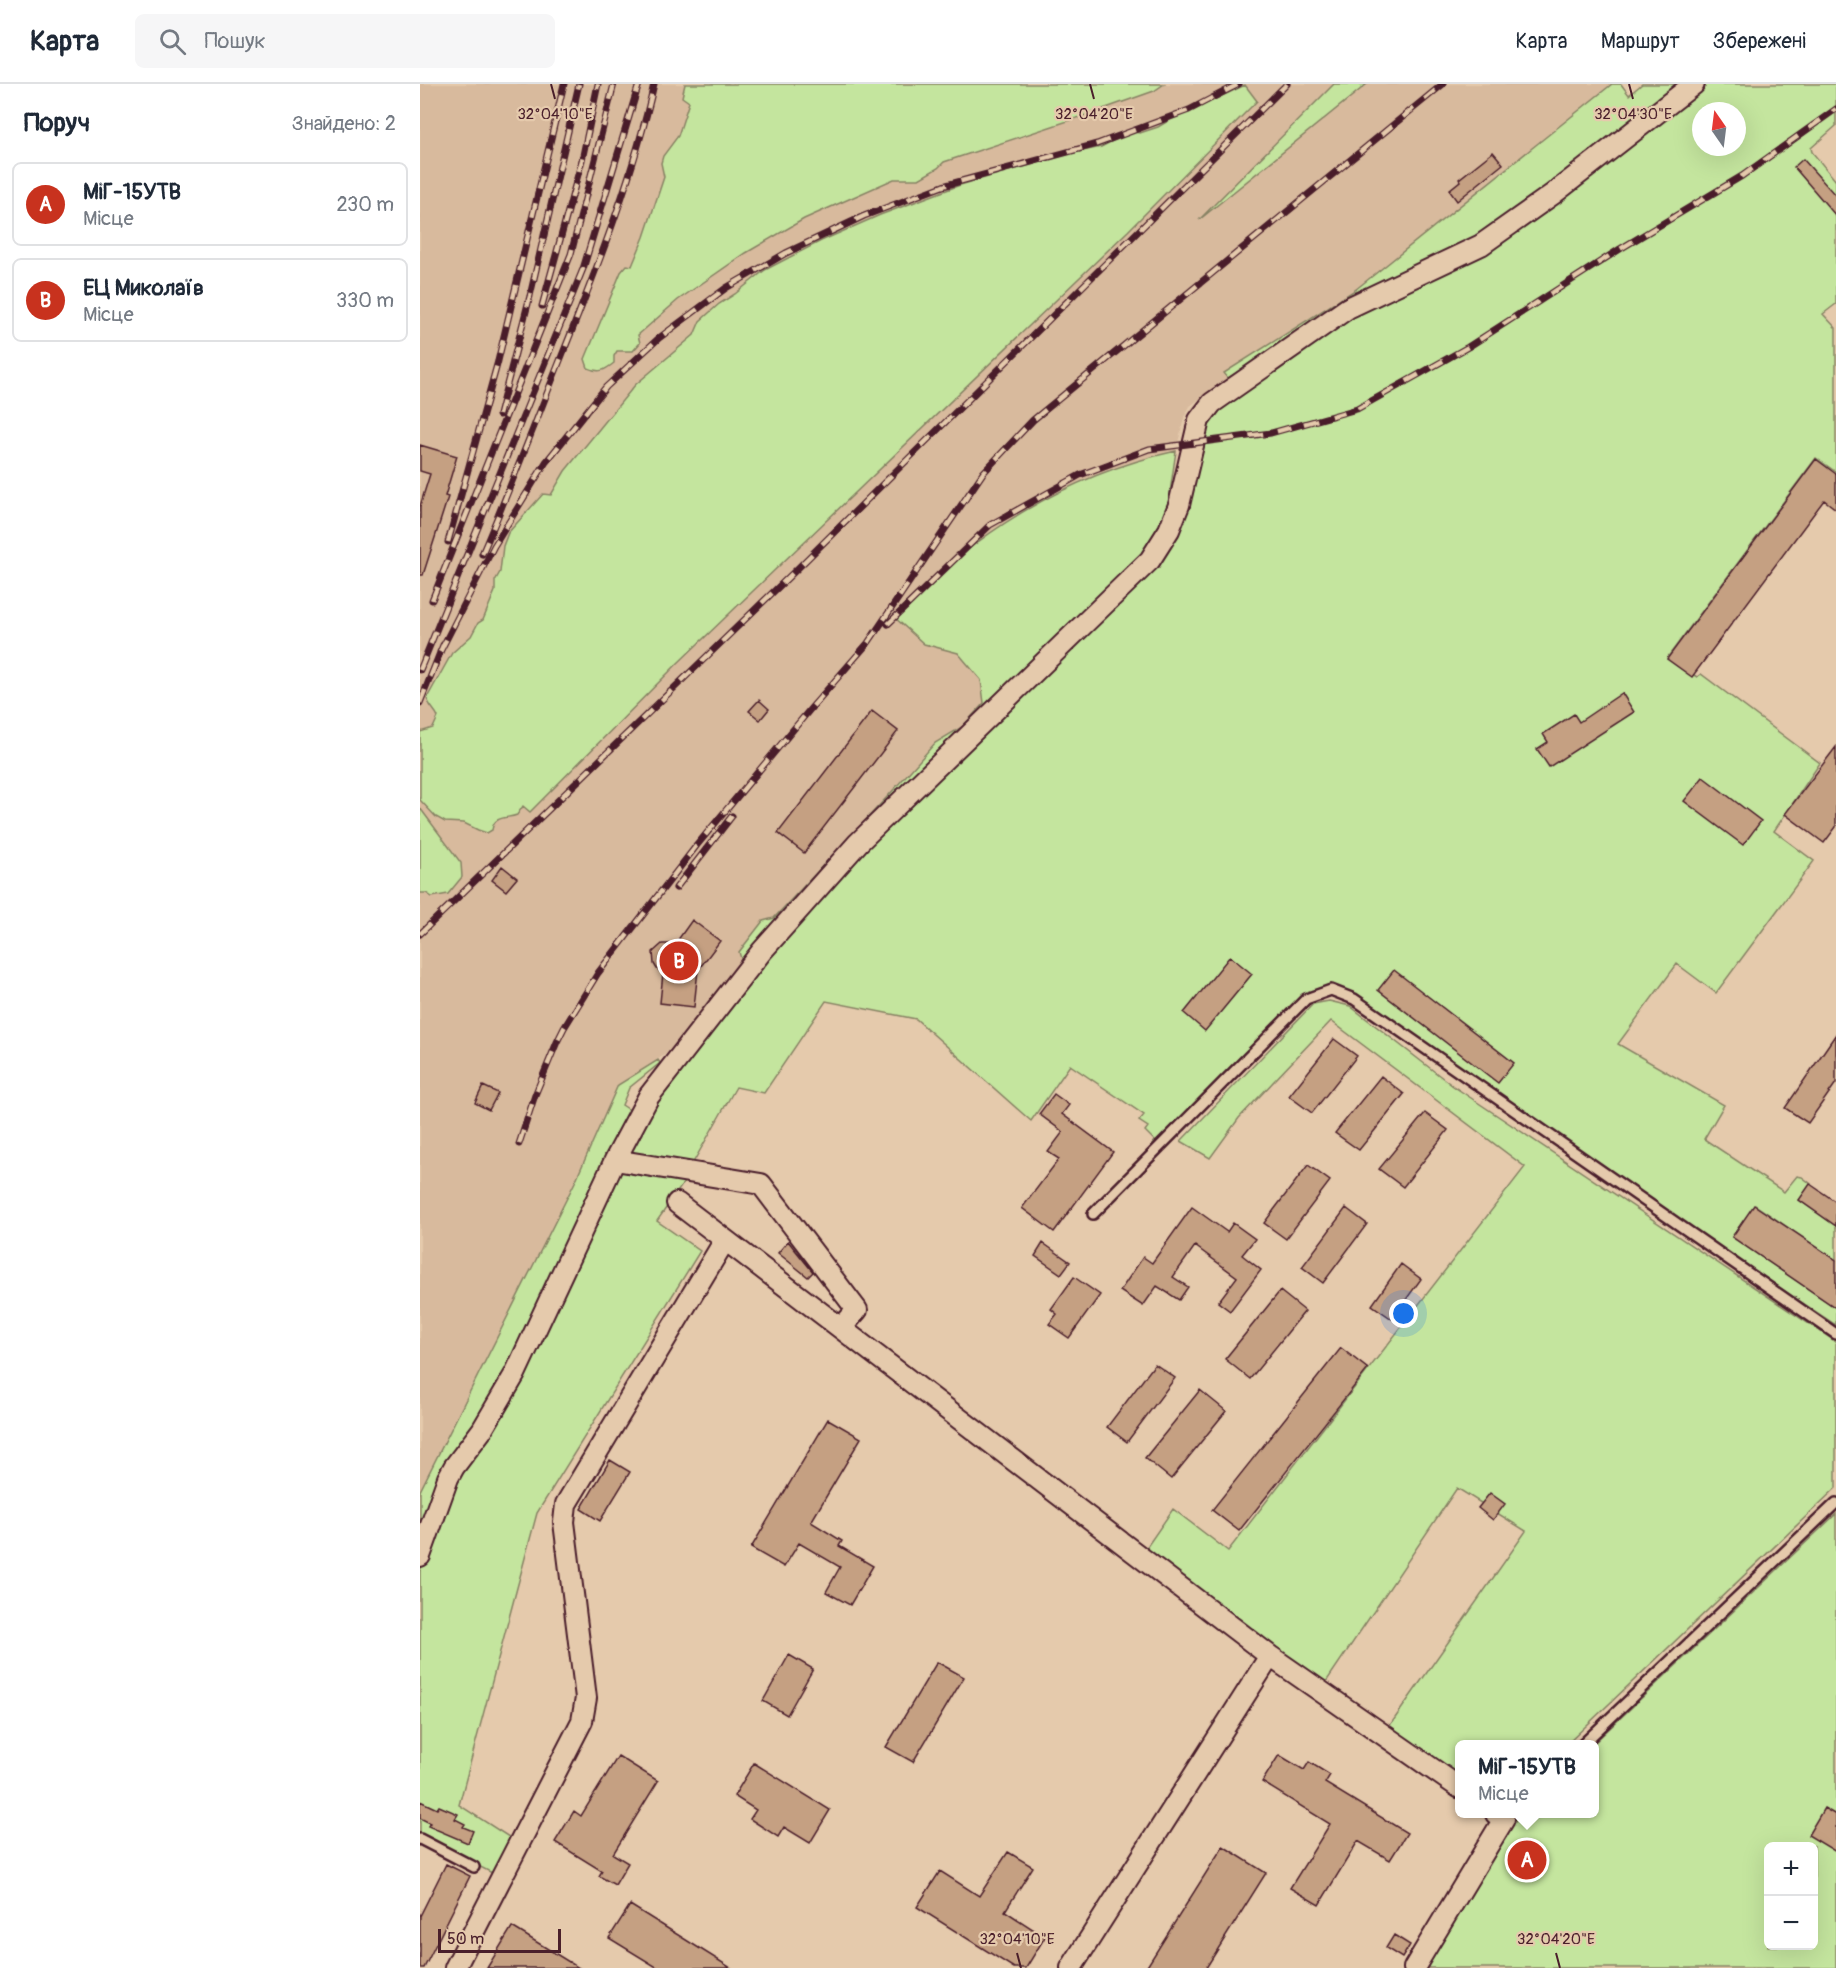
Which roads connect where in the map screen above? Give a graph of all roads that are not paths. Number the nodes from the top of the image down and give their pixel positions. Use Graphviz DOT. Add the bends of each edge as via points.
graph roads {
  1 [pos="1694,84"];
  2 [pos="615,1160"];
  3 [pos="677,1203"];
  4 [pos="1093,1214"];
  5 [pos="725,1240"];
  6 [pos="842,1327"];
  7 [pos="1836,1334"];
  8 [pos="1836,1503"];
  9 [pos="420,1556"];
  10 [pos="1270,1656"];
  11 [pos="1587,1740"];
  12 [pos="1455,1785"];
  13 [pos="1503,1818"];
  14 [pos="420,1839"];
  15 [pos="474,1867"];
  16 [pos="455,1968"];
  17 [pos="1071,1968"];
  18 [pos="1414,1968"];
  1 -- 2 [label="street" via="1481,245 1348,308 1212,403 1199,420 1179,505 1150,560 858,843 799,909 649,1096"];
  2 -- 6 [label="street" via="761,1184 857,1310"];
  2 -- 9 [label="street" via="515,1374 448,1478"];
  3 -- 5 [label="street"];
  4 -- 7 [label="lane" via="1306,999 1331,990 1354,999"];
  5 -- 6 [label="street"];
  5 -- 16 [label="street" via="566,1504 564,1522 585,1709"];
  6 -- 10 [label="street"];
  8 -- 11 [label="lane"];
  10 -- 12 [label="street"];
  10 -- 17 [label="street"];
  13 -- 18 [label="street"];
  14 -- 15 [label="lane"];
}
